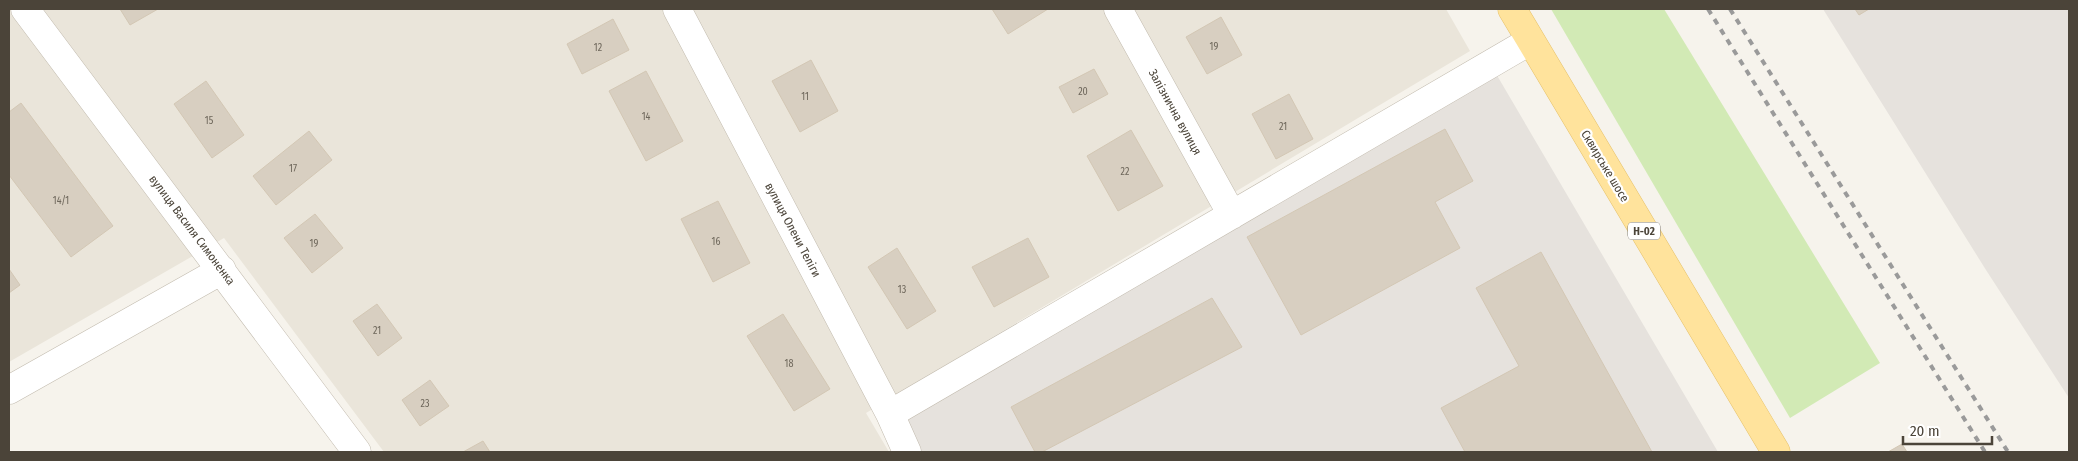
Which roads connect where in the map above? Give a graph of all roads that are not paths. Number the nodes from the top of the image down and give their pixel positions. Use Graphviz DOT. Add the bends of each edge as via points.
graph roads {
  1 [pos="25,9"];
  2 [pos="677,9"];
  3 [pos="1118,9"];
  4 [pos="1512,9"];
  5 [pos="1530,41"];
  6 [pos="1232,215"];
  7 [pos="222,270"];
  8 [pos="9,390"];
  9 [pos="890,414"];
  10 [pos="357,452"];
  11 [pos="907,452"];
  12 [pos="1776,452"];
  1 -- 7 [label="street, вулиця Василя Симоненка"];
  2 -- 9 [label="street, вулиця Олени Теліги"];
  3 -- 6 [label="street, Залізнична вулиця"];
  4 -- 5 [label="main road, Сквирське шосе / Н-02"];
  5 -- 6 [label="street"];
  5 -- 12 [label="main road, Сквирське шосе / Н-02"];
  6 -- 9 [label="street"];
  7 -- 8 [label="street"];
  7 -- 10 [label="street, вулиця Василя Симоненка"];
  9 -- 11 [label="street, вулиця Олени Теліги"];
}
